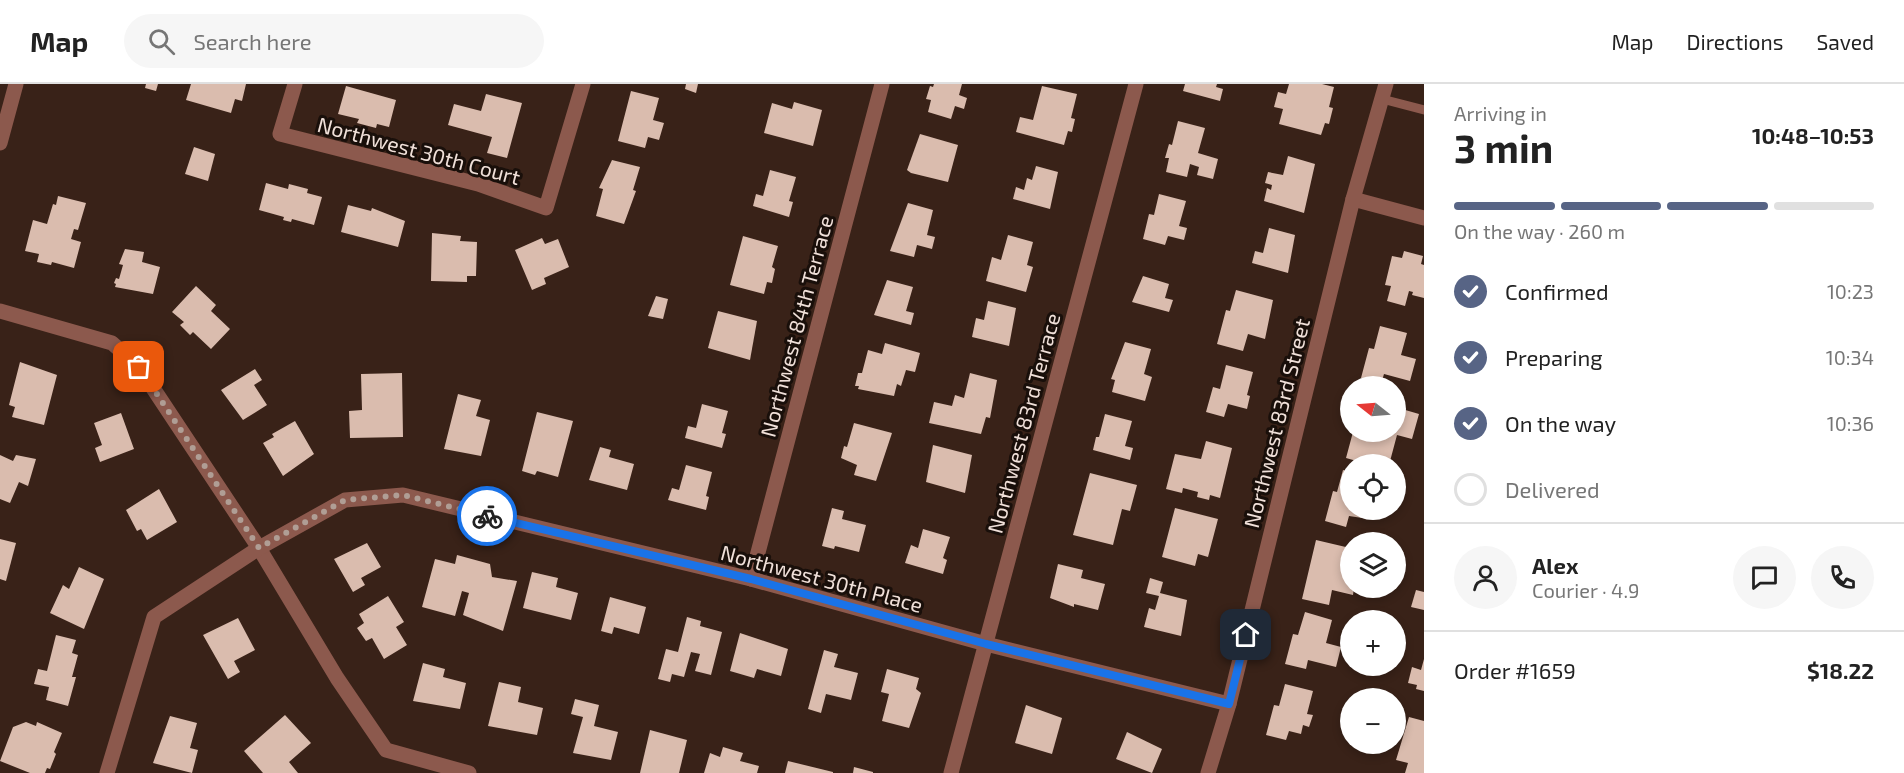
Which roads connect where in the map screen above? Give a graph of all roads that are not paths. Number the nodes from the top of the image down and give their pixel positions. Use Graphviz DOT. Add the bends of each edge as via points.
graph roads {
  1 [pos="16,84"];
  2 [pos="295,84"];
  3 [pos="583,84"];
  4 [pos="882,84"];
  5 [pos="1136,84"];
  6 [pos="1384,91"];
  7 [pos="1424,110"];
  8 [pos="0,143"];
  9 [pos="1353,199"];
  10 [pos="1424,218"];
  11 [pos="0,311"];
  12 [pos="259,548"];
  13 [pos="751,579"];
  14 [pos="986,644"];
  15 [pos="1229,704"];
  16 [pos="107,773"];
  17 [pos="469,773"];
  18 [pos="951,773"];
  19 [pos="1208,773"];
  1 -- 8 [label="street"];
  2 -- 3 [label="street, Northwest 30th Court" via="280,134 478,184 546,208"];
  4 -- 13 [label="street, Northwest 84th Terrace"];
  5 -- 14 [label="street, Northwest 83rd Terrace"];
  6 -- 7 [label="lane"];
  6 -- 9 [label="street, Northwest 83rd Street"];
  9 -- 10 [label="street"];
  9 -- 15 [label="street, Northwest 83rd Street"];
  11 -- 12 [label="street" via="112,343 139,367"];
  12 -- 13 [label="street, Northwest 30th Place" via="345,500 403,495"];
  12 -- 16 [label="street, Northwest 30th Place" via="154,617"];
  12 -- 17 [label="street" via="337,678 386,750"];
  13 -- 14 [label="street, Northwest 30th Place"];
  14 -- 15 [label="street, Northwest 30th Place"];
  14 -- 18 [label="street, Northwest 83rd Terrace"];
  15 -- 19 [label="street, Northwest 83rd Street"];
}
